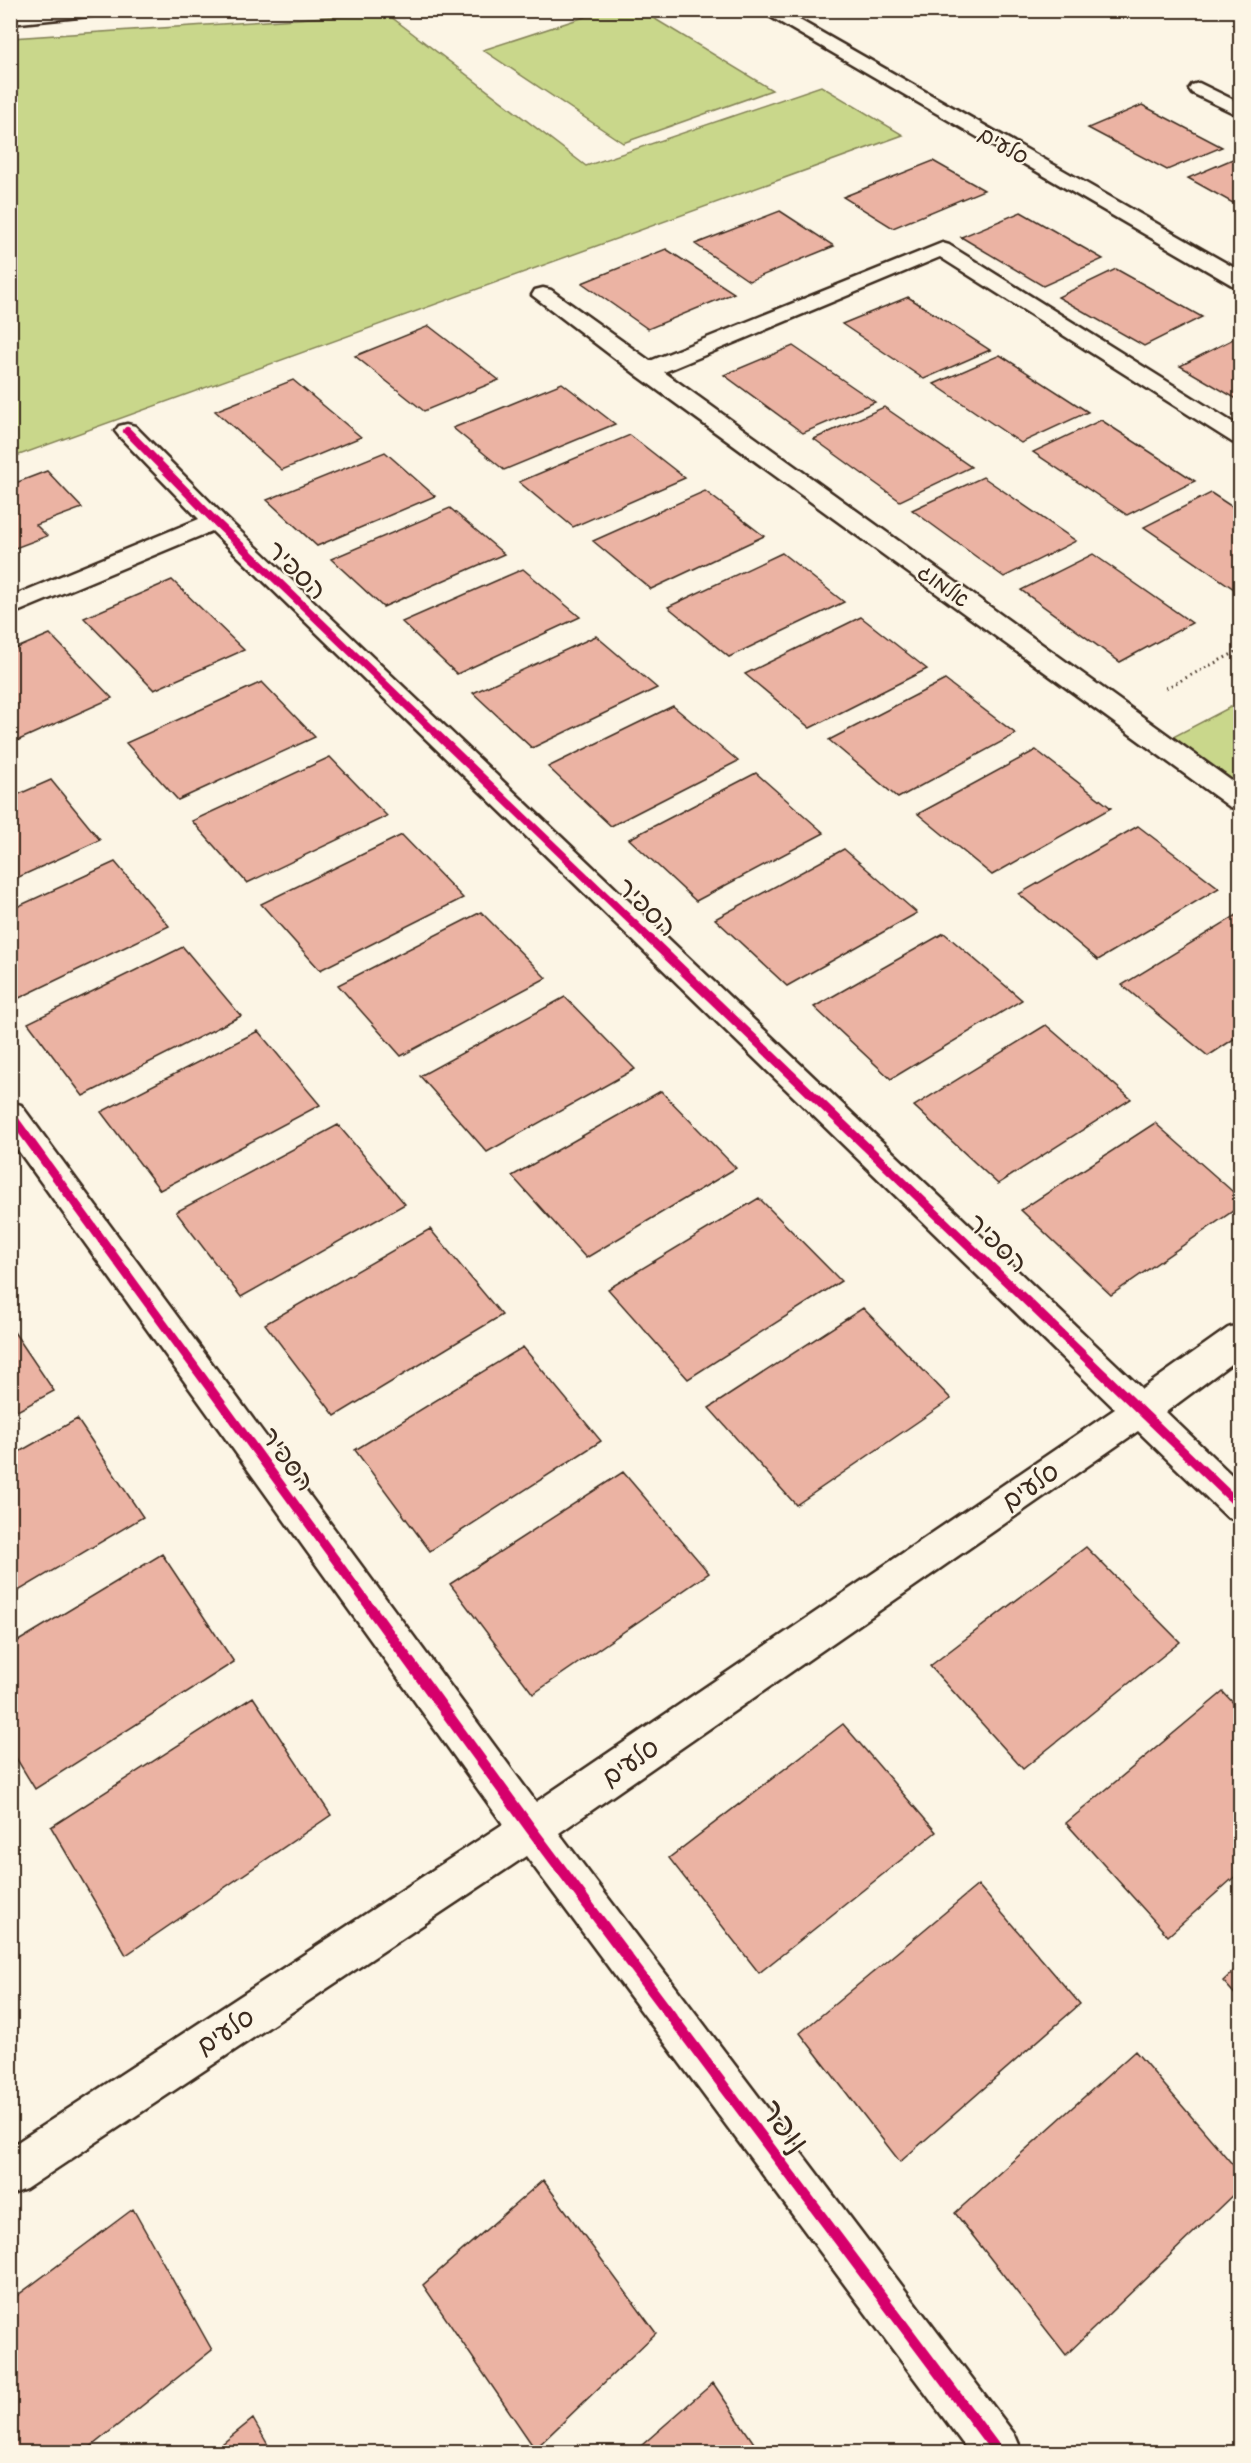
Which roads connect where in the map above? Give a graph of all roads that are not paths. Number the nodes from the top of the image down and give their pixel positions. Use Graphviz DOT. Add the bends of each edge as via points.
graph roads {
  1 [pos="99,10"];
  2 [pos="768,10"];
  3 [pos="10,19"];
  4 [pos="1199,89"];
  5 [pos="1240,110"];
  6 [pos="1240,280"];
  7 [pos="543,295"];
  8 [pos="646,370"];
  9 [pos="127,431"];
  10 [pos="1240,437"];
  11 [pos="215,521"];
  12 [pos="10,607"];
  13 [pos="1240,800"];
  14 [pos="10,1114"];
  15 [pos="1240,1338"];
  16 [pos="1141,1410"];
  17 [pos="1240,1506"];
  18 [pos="531,1829"];
  19 [pos="10,2173"];
  20 [pos="998,2452"];
  1 -- 3 [label="street"];
  2 -- 6 [label="street, סלעים"];
  4 -- 5 [label="street"];
  7 -- 8 [label="street, אלמוג"];
  8 -- 10 [label="street" via="942,249"];
  8 -- 13 [label="street, אלמוג"];
  9 -- 11 [label="street, הספיר"];
  11 -- 12 [label="street"];
  11 -- 16 [label="street, הספיר"];
  14 -- 18 [label="street, הספיר"];
  15 -- 16 [label="street, סלעים"];
  16 -- 17 [label="street"];
  16 -- 18 [label="street, סלעים"];
  18 -- 19 [label="street, סלעים"];
  18 -- 20 [label="street, נופר"];
}
